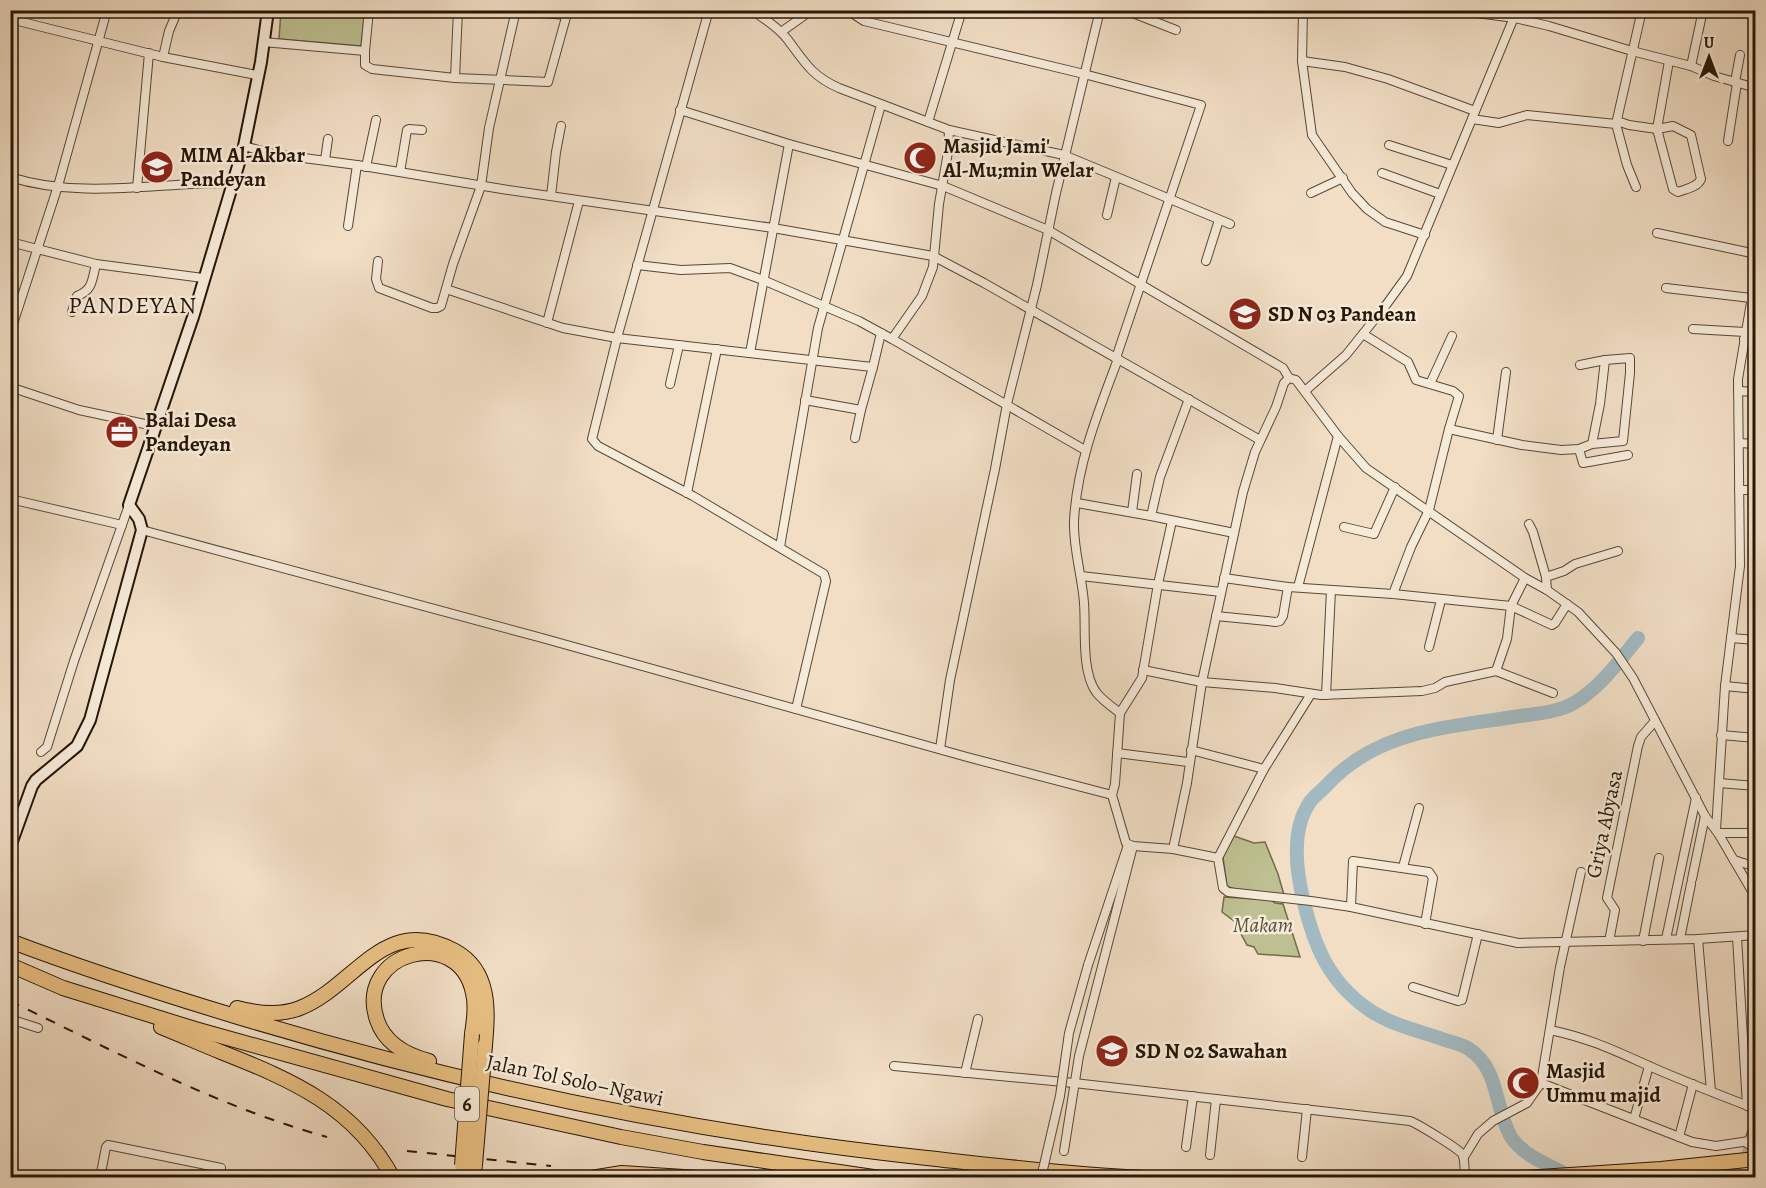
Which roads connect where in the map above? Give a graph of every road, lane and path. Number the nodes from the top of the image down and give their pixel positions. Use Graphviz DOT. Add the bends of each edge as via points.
graph roads {
  1 [pos="107,10"];
  2 [pos="178,10"];
  3 [pos="268,10"];
  4 [pos="369,10"];
  5 [pos="458,10"];
  6 [pos="502,10"];
  7 [pos="709,10"];
  8 [pos="752,10"];
  9 [pos="812,10"];
  10 [pos="847,10"];
  11 [pos="962,10"];
  12 [pos="1100,10"];
  13 [pos="1125,10"];
  14 [pos="1303,10"];
  15 [pos="1453,10"];
  16 [pos="1642,10"];
  17 [pos="1703,10"];
  18 [pos="1746,10"];
  19 [pos="516,11"];
  20 [pos="1481,12"];
  21 [pos="568,13"];
  22 [pos="1755,13"];
  23 [pos="1516,14"];
  24 [pos="10,19"];
  25 [pos="1176,30"];
  26 [pos="781,32"];
  27 [pos="98,40"];
  28 [pos="263,42"];
  29 [pos="953,43"];
  30 [pos="365,51"];
  31 [pos="1632,51"];
  32 [pos="149,53"];
  33 [pos="1740,56"];
  34 [pos="163,57"];
  35 [pos="1302,61"];
  36 [pos="1669,61"];
  37 [pos="1691,66"];
  38 [pos="1084,74"];
  39 [pos="257,75"];
  40 [pos="455,78"];
  41 [pos="500,80"];
  42 [pos="1736,83"];
  43 [pos="1755,88"];
  44 [pos="881,105"];
  45 [pos="680,110"];
  46 [pos="1474,115"];
  47 [pos="376,120"];
  48 [pos="928,122"];
  49 [pos="1616,123"];
  50 [pos="561,126"];
  51 [pos="1657,129"];
  52 [pos="422,130"];
  53 [pos="949,130"];
  54 [pos="328,139"];
  55 [pos="1728,141"];
  56 [pos="789,144"];
  57 [pos="1389,145"];
  58 [pos="244,147"];
  59 [pos="1064,155"];
  60 [pos="325,160"];
  61 [pos="865,163"];
  62 [pos="357,165"];
  63 [pos="1452,165"];
  64 [pos="366,167"];
  65 [pos="400,172"];
  66 [pos="1382,173"];
  67 [pos="10,177"];
  68 [pos="1116,177"];
  69 [pos="1343,178"];
  70 [pos="232,183"];
  71 [pos="58,186"];
  72 [pos="481,186"];
  73 [pos="943,186"];
  74 [pos="1636,187"];
  75 [pos="137,188"];
  76 [pos="1311,193"];
  77 [pos="1440,194"];
  78 [pos="551,196"];
  79 [pos="1168,199"];
  80 [pos="579,201"];
  81 [pos="652,210"];
  82 [pos="1107,215"];
  83 [pos="1219,220"];
  84 [pos="1230,224"];
  85 [pos="348,226"];
  86 [pos="773,228"];
  87 [pos="1048,230"];
  88 [pos="1656,233"];
  89 [pos="1425,235"];
  90 [pos="842,240"];
  91 [pos="10,242"];
  92 [pos="37,250"];
  93 [pos="1755,254"];
  94 [pos="933,256"];
  95 [pos="378,261"];
  96 [pos="1206,261"];
  97 [pos="96,264"];
  98 [pos="637,265"];
  99 [pos="1755,273"];
  100 [pos="203,278"];
  101 [pos="763,280"];
  102 [pos="1141,283"];
  103 [pos="1754,286"];
  104 [pos="1666,288"];
  105 [pos="446,290"];
  106 [pos="1751,298"];
  107 [pos="825,306"];
  108 [pos="1031,310"];
  109 [pos="72,312"];
  110 [pos="547,323"];
  111 [pos="1693,329"];
  112 [pos="10,333"];
  113 [pos="881,333"];
  114 [pos="1363,334"];
  115 [pos="1452,336"];
  116 [pos="1745,336"];
  117 [pos="616,338"];
  118 [pos="892,339"];
  119 [pos="1755,340"];
  120 [pos="679,345"];
  121 [pos="717,349"];
  122 [pos="750,353"];
  123 [pos="1117,358"];
  124 [pos="1605,360"];
  125 [pos="812,361"];
  126 [pos="1580,365"];
  127 [pos="873,367"];
  128 [pos="1506,372"];
  129 [pos="1289,378"];
  130 [pos="670,384"];
  131 [pos="1430,384"];
  132 [pos="10,387"];
  133 [pos="1305,391"];
  134 [pos="1738,391"];
  135 [pos="1755,392"];
  136 [pos="1189,399"];
  137 [pos="805,400"];
  138 [pos="1007,404"];
  139 [pos="861,410"];
  140 [pos="154,426"];
  141 [pos="1449,429"];
  142 [pos="1338,436"];
  143 [pos="855,438"];
  144 [pos="1260,440"];
  145 [pos="1497,440"];
  146 [pos="1739,443"];
  147 [pos="1592,444"];
  148 [pos="1755,444"];
  149 [pos="1579,449"];
  150 [pos="1085,450"];
  151 [pos="1628,455"];
  152 [pos="1137,474"];
  153 [pos="1395,487"];
  154 [pos="1739,490"];
  155 [pos="1755,490"];
  156 [pos="687,493"];
  157 [pos="10,499"];
  158 [pos="1077,503"];
  159 [pos="129,505"];
  160 [pos="1429,510"];
  161 [pos="1132,512"];
  162 [pos="1151,516"];
  163 [pos="1172,521"];
  164 [pos="1529,524"];
  165 [pos="122,525"];
  166 [pos="1344,527"];
  167 [pos="142,530"];
  168 [pos="1234,534"];
  169 [pos="780,547"];
  170 [pos="1618,551"];
  171 [pos="1081,576"];
  172 [pos="1546,577"];
  173 [pos="1224,578"];
  174 [pos="1525,578"];
  175 [pos="1158,584"];
  176 [pos="1288,587"];
  177 [pos="1298,587"];
  178 [pos="1331,590"];
  179 [pos="1547,590"];
  180 [pos="1221,592"];
  181 [pos="1393,594"];
  182 [pos="1441,600"];
  183 [pos="1567,604"];
  184 [pos="1511,606"];
  185 [pos="1216,616"];
  186 [pos="1731,638"];
  187 [pos="1755,640"];
  188 [pos="1429,647"];
  189 [pos="1143,670"];
  190 [pos="1496,670"];
  191 [pos="1202,682"];
  192 [pos="1725,686"];
  193 [pos="1755,689"];
  194 [pos="1553,693"];
  195 [pos="1311,694"];
  196 [pos="1326,695"];
  197 [pos="796,709"];
  198 [pos="1120,713"];
  199 [pos="1655,721"];
  200 [pos="1721,735"];
  201 [pos="1755,738"];
  202 [pos="940,749"];
  203 [pos="1191,750"];
  204 [pos="41,752"];
  205 [pos="1117,753"];
  206 [pos="1188,762"];
  207 [pos="1264,769"];
  208 [pos="1719,783"];
  209 [pos="1755,786"];
  210 [pos="1112,795"];
  211 [pos="1696,798"];
  212 [pos="1419,808"];
  213 [pos="1705,816"];
  214 [pos="1717,832"];
  215 [pos="1755,833"];
  216 [pos="1131,845"];
  217 [pos="10,847"];
  218 [pos="1173,849"];
  219 [pos="1218,858"];
  220 [pos="1659,858"];
  221 [pos="1734,860"];
  222 [pos="1403,867"];
  223 [pos="1755,867"];
  224 [pos="1581,872"];
  225 [pos="1755,898"];
  226 [pos="1351,908"];
  227 [pos="1425,924"];
  228 [pos="1478,934"];
  229 [pos="1755,935"];
  230 [pos="1610,936"];
  231 [pos="1737,937"];
  232 [pos="1666,939"];
  233 [pos="1680,939"];
  234 [pos="1698,939"];
  235 [pos="1644,940"];
  236 [pos="10,941"];
  237 [pos="1565,943"];
  238 [pos="24,946"];
  239 [pos="10,965"];
  240 [pos="1413,987"];
  241 [pos="63,988"];
  242 [pos="10,1018"];
  243 [pos="978,1018"];
  244 [pos="38,1028"];
  245 [pos="1550,1030"];
  246 [pos="894,1066"];
  247 [pos="1649,1066"];
  248 [pos="964,1073"];
  249 [pos="1074,1083"];
  250 [pos="1541,1083"];
  251 [pos="1693,1084"];
  252 [pos="1711,1091"];
  253 [pos="1193,1096"];
  254 [pos="1216,1099"];
  255 [pos="1747,1106"];
  256 [pos="1307,1109"];
  257 [pos="1755,1109"];
  258 [pos="612,1112"];
  259 [pos="1634,1119"];
  260 [pos="1755,1121"];
  261 [pos="1679,1137"];
  262 [pos="1186,1147"];
  263 [pos="1064,1151"];
  264 [pos="1210,1155"];
  265 [pos="1302,1157"];
  266 [pos="1464,1157"];
  267 [pos="1755,1159"];
  268 [pos="221,1168"];
  269 [pos="468,1171"];
  270 [pos="1465,1173"];
  271 [pos="100,1178"];
  272 [pos="393,1178"];
  273 [pos="591,1178"];
  274 [pos="699,1178"];
  275 [pos="880,1178"];
  276 [pos="1041,1178"];
  277 [pos="1148,1178"];
  278 [pos="1523,1178"];
  1 -- 27 [label="street"];
  2 -- 34 [label="street"];
  3 -- 28 [label="street"];
  4 -- 30 [label="street"];
  5 -- 40 [label="street"];
  6 -- 19 [label="street"];
  7 -- 45 [label="street"];
  8 -- 26 [label="street"];
  9 -- 26 [label="street"];
  10 -- 29 [label="street" via="864,21"];
  11 -- 29 [label="street"];
  12 -- 38 [label="street"];
  13 -- 25 [label="street"];
  14 -- 35 [label="street"];
  15 -- 20 [label="street"];
  16 -- 31 [label="street"];
  17 -- 37 [label="street"];
  18 -- 22 [label="street"];
  19 -- 21 [label="street"];
  19 -- 41 [label="street"];
  20 -- 23 [label="street"];
  21 -- 41 [label="street" via="549,81"];
  23 -- 31 [label="street"];
  23 -- 46 [label="street"];
  24 -- 27 [label="street"];
  26 -- 44 [label="street" via="822,80"];
  27 -- 32 [label="street"];
  27 -- 71 [label="street"];
  28 -- 30 [label="street"];
  28 -- 39 [label="street"];
  29 -- 38 [label="street"];
  29 -- 48 [label="street"];
  30 -- 40 [label="street" via="367,68"];
  31 -- 36 [label="street"];
  31 -- 49 [label="street"];
  32 -- 34 [label="street"];
  32 -- 75 [label="street"];
  33 -- 42 [label="street"];
  34 -- 39 [label="street"];
  35 -- 46 [label="street" via="1346,67 1388,79"];
  35 -- 69 [label="street" via="1312,135"];
  36 -- 37 [label="street"];
  36 -- 51 [label="street"];
  37 -- 42 [label="street"];
  38 -- 59 [label="street"];
  38 -- 79 [label="street" via="1202,105"];
  39 -- 58 [label="street"];
  40 -- 41 [label="street"];
  41 -- 72 [label="street"];
  42 -- 43 [label="street"];
  42 -- 55 [label="street"];
  44 -- 48 [label="street"];
  44 -- 61 [label="street"];
  45 -- 56 [label="street"];
  45 -- 81 [label="street"];
  46 -- 49 [label="street" via="1498,123 1527,115"];
  46 -- 63 [label="street"];
  47 -- 64 [label="street"];
  48 -- 53 [label="street"];
  49 -- 51 [label="street"];
  49 -- 74 [label="street"];
  50 -- 78 [label="street"];
  51 -- 51 [label="street" via="1673,126 1691,135 1701,182 1675,192"];
  52 -- 65 [label="street" via="407,130"];
  53 -- 59 [label="street"];
  53 -- 73 [label="street"];
  54 -- 60 [label="street"];
  56 -- 61 [label="street"];
  56 -- 86 [label="street"];
  57 -- 63 [label="street"];
  58 -- 60 [label="street"];
  58 -- 70 [label="street"];
  59 -- 68 [label="street"];
  59 -- 87 [label="street"];
  60 -- 62 [label="street"];
  61 -- 73 [label="street"];
  61 -- 90 [label="street"];
  62 -- 64 [label="street"];
  62 -- 85 [label="street"];
  63 -- 77 [label="street"];
  64 -- 65 [label="street"];
  65 -- 72 [label="street"];
  66 -- 77 [label="street"];
  67 -- 71 [label="street"];
  68 -- 79 [label="street"];
  68 -- 82 [label="street"];
  69 -- 76 [label="street"];
  69 -- 89 [label="street" via="1354,197 1385,222"];
  70 -- 75 [label="street"];
  70 -- 100 [label="street"];
  71 -- 75 [label="street"];
  71 -- 92 [label="street"];
  72 -- 78 [label="street"];
  72 -- 105 [label="street"];
  73 -- 87 [label="street"];
  73 -- 94 [label="street"];
  77 -- 89 [label="street"];
  78 -- 80 [label="street"];
  79 -- 83 [label="street"];
  79 -- 102 [label="street"];
  80 -- 81 [label="street"];
  80 -- 110 [label="street"];
  81 -- 86 [label="street"];
  81 -- 98 [label="street"];
  83 -- 84 [label="street"];
  83 -- 96 [label="street"];
  86 -- 90 [label="street"];
  86 -- 101 [label="street"];
  87 -- 102 [label="street"];
  87 -- 108 [label="street"];
  88 -- 93 [label="street"];
  89 -- 114 [label="street" via="1407,276"];
  90 -- 94 [label="street"];
  90 -- 107 [label="street"];
  91 -- 92 [label="street"];
  92 -- 97 [label="street"];
  92 -- 112 [label="street"];
  94 -- 108 [label="street"];
  94 -- 118 [label="street" via="924,291"];
  95 -- 105 [label="street" via="376,279 382,290 437,308"];
  97 -- 100 [label="street"];
  97 -- 109 [label="street" via="89,289 77,296"];
  98 -- 101 [label="street" via="681,270 730,268"];
  98 -- 117 [label="street"];
  99 -- 103 [label="street"];
  100 -- 140 [label="street"];
  101 -- 107 [label="street"];
  101 -- 122 [label="street"];
  102 -- 123 [label="street"];
  102 -- 129 [label="street" via="1270,359"];
  103 -- 106 [label="street"];
  104 -- 106 [label="street"];
  105 -- 110 [label="street"];
  106 -- 116 [label="street"];
  107 -- 113 [label="street"];
  107 -- 125 [label="street"];
  108 -- 123 [label="street"];
  108 -- 138 [label="street"];
  110 -- 117 [label="street"];
  111 -- 116 [label="street"];
  113 -- 118 [label="street"];
  113 -- 127 [label="street"];
  114 -- 131 [label="street" via="1408,362 1416,380"];
  114 -- 133 [label="street" via="1346,356"];
  115 -- 131 [label="street"];
  116 -- 119 [label="street"];
  116 -- 134 [label="street"];
  117 -- 120 [label="street"];
  117 -- 156 [label="street" via="593,441"];
  118 -- 138 [label="street"];
  120 -- 121 [label="street"];
  120 -- 130 [label="street"];
  121 -- 122 [label="street"];
  121 -- 156 [label="street"];
  122 -- 125 [label="street"];
  123 -- 136 [label="street"];
  123 -- 150 [label="street"];
  124 -- 126 [label="street"];
  124 -- 147 [label="street"];
  124 -- 147 [label="street" via="1631,360 1624,440"];
  125 -- 127 [label="street"];
  125 -- 137 [label="street"];
  127 -- 139 [label="street"];
  128 -- 145 [label="street"];
  129 -- 133 [label="street"];
  129 -- 144 [label="street"];
  131 -- 141 [label="street" via="1458,394"];
  132 -- 140 [label="street" via="79,410"];
  133 -- 142 [label="street"];
  134 -- 135 [label="street"];
  134 -- 146 [label="street"];
  136 -- 144 [label="street"];
  136 -- 162 [label="street" via="1160,477"];
  137 -- 139 [label="street"];
  137 -- 169 [label="street"];
  138 -- 150 [label="street"];
  138 -- 202 [label="street" via="950,680"];
  139 -- 143 [label="street"];
  140 -- 159 [label="street"];
  141 -- 145 [label="street"];
  141 -- 160 [label="street"];
  142 -- 153 [label="street" via="1366,468"];
  142 -- 177 [label="street"];
  144 -- 168 [label="street"];
  145 -- 149 [label="street" via="1540,448"];
  146 -- 148 [label="street"];
  146 -- 154 [label="street"];
  147 -- 149 [label="street"];
  149 -- 151 [label="street" via="1583,463"];
  150 -- 158 [label="street"];
  152 -- 161 [label="street"];
  153 -- 160 [label="street"];
  153 -- 166 [label="street" via="1374,534"];
  154 -- 155 [label="street"];
  154 -- 186 [label="street" via="1740,566"];
  156 -- 169 [label="street"];
  157 -- 165 [label="street"];
  158 -- 161 [label="street"];
  158 -- 171 [label="street" via="1075,544"];
  159 -- 165 [label="street"];
  159 -- 167 [label="street"];
  160 -- 174 [label="street"];
  160 -- 181 [label="street"];
  161 -- 162 [label="street"];
  162 -- 163 [label="street"];
  163 -- 168 [label="street"];
  163 -- 175 [label="street"];
  164 -- 172 [label="street"];
  165 -- 204 [label="street" via="47,747"];
  167 -- 197 [label="street"];
  167 -- 217 [label="street" via="90,720 77,746 32,786"];
  168 -- 173 [label="street"];
  169 -- 197 [label="street" via="823,573 826,579"];
  170 -- 172 [label="street"];
  171 -- 175 [label="street"];
  171 -- 198 [label="street" via="1090,680 1096,692"];
  172 -- 179 [label="street"];
  173 -- 176 [label="street"];
  173 -- 180 [label="street"];
  174 -- 179 [label="street"];
  174 -- 184 [label="street"];
  175 -- 180 [label="street"];
  175 -- 189 [label="street"];
  176 -- 177 [label="street"];
  176 -- 185 [label="street" via="1280,621"];
  177 -- 178 [label="street"];
  178 -- 181 [label="street"];
  178 -- 196 [label="street"];
  179 -- 183 [label="street"];
  180 -- 185 [label="street"];
  181 -- 182 [label="street"];
  182 -- 184 [label="street"];
  182 -- 188 [label="street"];
  183 -- 184 [label="street" via="1552,625"];
  183 -- 199 [label="street" via="1617,653"];
  184 -- 190 [label="street" via="1507,639"];
  185 -- 191 [label="street"];
  186 -- 187 [label="street"];
  186 -- 192 [label="street"];
  189 -- 191 [label="street"];
  189 -- 198 [label="street" via="1139,684"];
  190 -- 194 [label="street"];
  190 -- 196 [label="street" via="1422,691"];
  191 -- 195 [label="street"];
  191 -- 203 [label="street"];
  192 -- 193 [label="street"];
  192 -- 200 [label="street"];
  195 -- 196 [label="street"];
  195 -- 207 [label="street"];
  197 -- 202 [label="street"];
  198 -- 205 [label="street"];
  199 -- 211 [label="street"];
  199 -- 230 [label="street, Griya Abyasa" via="1638,746 1607,898 1615,910"];
  200 -- 201 [label="street"];
  200 -- 208 [label="street"];
  202 -- 210 [label="street"];
  203 -- 206 [label="street"];
  203 -- 207 [label="street"];
  205 -- 206 [label="street"];
  205 -- 210 [label="street"];
  206 -- 218 [label="street"];
  207 -- 219 [label="street"];
  208 -- 209 [label="street"];
  208 -- 214 [label="street"];
  210 -- 216 [label="street" via="1124,840"];
  211 -- 213 [label="street"];
  211 -- 232 [label="street"];
  212 -- 222 [label="street"];
  213 -- 214 [label="street"];
  213 -- 233 [label="street"];
  214 -- 215 [label="street"];
  214 -- 221 [label="street"];
  216 -- 218 [label="street"];
  216 -- 249 [label="street"];
  216 -- 276 [label="street, bridge" via="1088,965 1069,1033 1060,1096"];
  218 -- 219 [label="street"];
  219 -- 226 [label="street" via="1226,892"];
  220 -- 235 [label="street"];
  221 -- 223 [label="street"];
  221 -- 225 [label="street"];
  222 -- 226 [label="street" via="1353,861"];
  222 -- 227 [label="street" via="1433,875"];
  224 -- 237 [label="street"];
  226 -- 227 [label="street"];
  227 -- 228 [label="street"];
  228 -- 237 [label="street" via="1518,943"];
  228 -- 240 [label="street" via="1462,1000"];
  229 -- 231 [label="street"];
  231 -- 234 [label="street"];
  231 -- 255 [label="street"];
  232 -- 233 [label="street"];
  232 -- 235 [label="street"];
  233 -- 234 [label="street"];
  234 -- 252 [label="street"];
  235 -- 237 [label="street"];
  236 -- 238 [label="highway, Jalan Tol Solo–Ngawi / 6"];
  237 -- 245 [label="street"];
  238 -- 258 [label="highway, Jalan Tol Solo–Ngawi / 6" via="154,992 294,1034"];
  238 -- 269 [label="highway, bridge" via="56,952 236,1008 266,1013 290,1011 311,1002 391,945 428,941 459,953 475,968 487,1001"];
  239 -- 241 [label="highway, 6"];
  241 -- 272 [label="highway" via="309,1091 359,1131"];
  241 -- 275 [label="highway, 6" via="447,1099 703,1152"];
  242 -- 244 [label="street"];
  243 -- 248 [label="street"];
  245 -- 247 [label="street" via="1595,1041"];
  245 -- 250 [label="street"];
  246 -- 248 [label="street"];
  247 -- 251 [label="street"];
  247 -- 259 [label="street"];
  248 -- 249 [label="street"];
  249 -- 253 [label="street"];
  249 -- 263 [label="street"];
  250 -- 259 [label="street"];
  250 -- 266 [label="street" via="1527,1103 1478,1134"];
  251 -- 252 [label="street"];
  251 -- 261 [label="street"];
  252 -- 255 [label="street"];
  253 -- 254 [label="street"];
  253 -- 262 [label="street"];
  254 -- 256 [label="street"];
  254 -- 264 [label="street"];
  255 -- 257 [label="street"];
  256 -- 265 [label="street"];
  256 -- 266 [label="street" via="1410,1121 1458,1149"];
  258 -- 269 [label="highway, bridge" via="603,1105 423,1059 402,1051 381,1030 375,1015 376,987 395,962 416,952 454,962 473,990 475,1001 472,1034"];
  258 -- 277 [label="highway, Jalan Tol Solo–Ngawi / 6" via="835,1148"];
  259 -- 261 [label="street"];
  260 -- 261 [label="street" via="1749,1143 1703,1145"];
  266 -- 270 [label="street"];
  267 -- 278 [label="highway"];
  268 -- 271 [label="street" via="108,1145"];
  273 -- 274 [label="highway" via="622,1173"];
}
